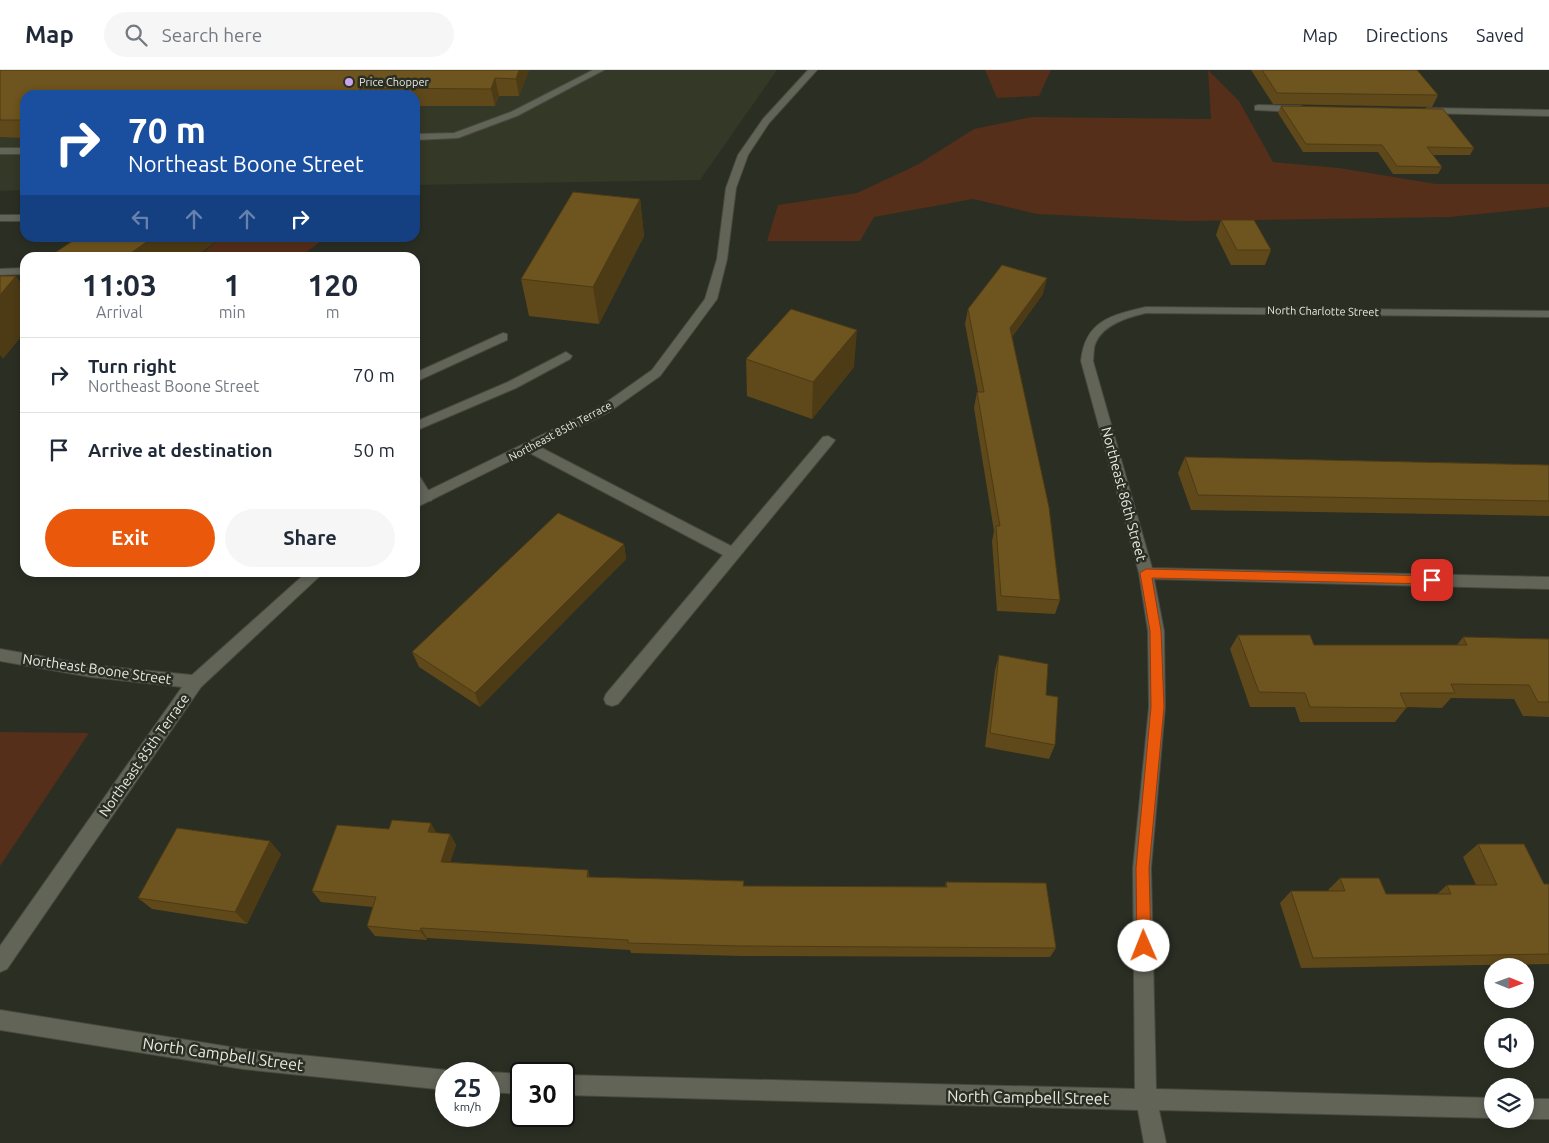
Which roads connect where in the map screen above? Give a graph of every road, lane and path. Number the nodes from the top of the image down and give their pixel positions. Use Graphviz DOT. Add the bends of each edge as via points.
graph roads {
  1 [pos="600,70"];
  2 [pos="812,70"];
  3 [pos="590,73"];
  4 [pos="1258,108"];
  5 [pos="1316,109"];
  6 [pos="1413,110"];
  7 [pos="1549,113"];
  8 [pos="420,137"];
  9 [pos="0,151"];
  10 [pos="20,151"];
  11 [pos="0,218"];
  12 [pos="20,218"];
  13 [pos="20,271"];
  14 [pos="0,272"];
  15 [pos="1549,314"];
  16 [pos="1102,328"];
  17 [pos="503,337"];
  18 [pos="566,356"];
  19 [pos="420,376"];
  20 [pos="420,425"];
  21 [pos="828,440"];
  22 [pos="531,448"];
  23 [pos="421,501"];
  24 [pos="733,554"];
  25 [pos="1146,573"];
  26 [pos="310,577"];
  27 [pos="1549,583"];
  28 [pos="0,655"];
  29 [pos="195,682"];
  30 [pos="612,698"];
  31 [pos="0,962"];
  32 [pos="0,1020"];
  33 [pos="435,1079"];
  34 [pos="575,1085"];
  35 [pos="1146,1100"];
  36 [pos="1484,1108"];
  37 [pos="1534,1108"];
  38 [pos="1549,1109"];
  39 [pos="1155,1143"];
  1 -- 3 [label="street"];
  2 -- 22 [label="street, Northeast 85th Terrace" via="766,121 744,155 731,188 722,259 710,299 684,337 656,373 605,409"];
  3 -- 8 [label="street" via="514,114 455,136"];
  4 -- 5 [label="street"];
  6 -- 7 [label="street"];
  9 -- 10 [label="street"];
  11 -- 12 [label="street"];
  13 -- 14 [label="street"];
  15 -- 16 [label="street, North Charlotte Street" via="1146,310 1122,316"];
  16 -- 25 [label="street, Northeast 86th Street" via="1090,341 1087,361"];
  17 -- 19 [label="street"];
  18 -- 20 [label="street" via="512,385"];
  21 -- 24 [label="street"];
  22 -- 23 [label="street, Northeast 85th Terrace"];
  22 -- 24 [label="street"];
  24 -- 30 [label="street"];
  25 -- 27 [label="street"];
  25 -- 35 [label="street, Northeast 86th Street" via="1156,631 1157,707 1142,868"];
  26 -- 29 [label="street, Northeast 85th Terrace"];
  28 -- 29 [label="street, Northeast Boone Street" via="91,671"];
  29 -- 31 [label="street, Northeast 85th Terrace"];
  32 -- 33 [label="street, North Campbell Street" via="243,1059"];
  34 -- 35 [label="street, North Campbell Street"];
  35 -- 36 [label="street, North Campbell Street"];
  35 -- 39 [label="street, Northeast 86th Street"];
  37 -- 38 [label="street"];
}
